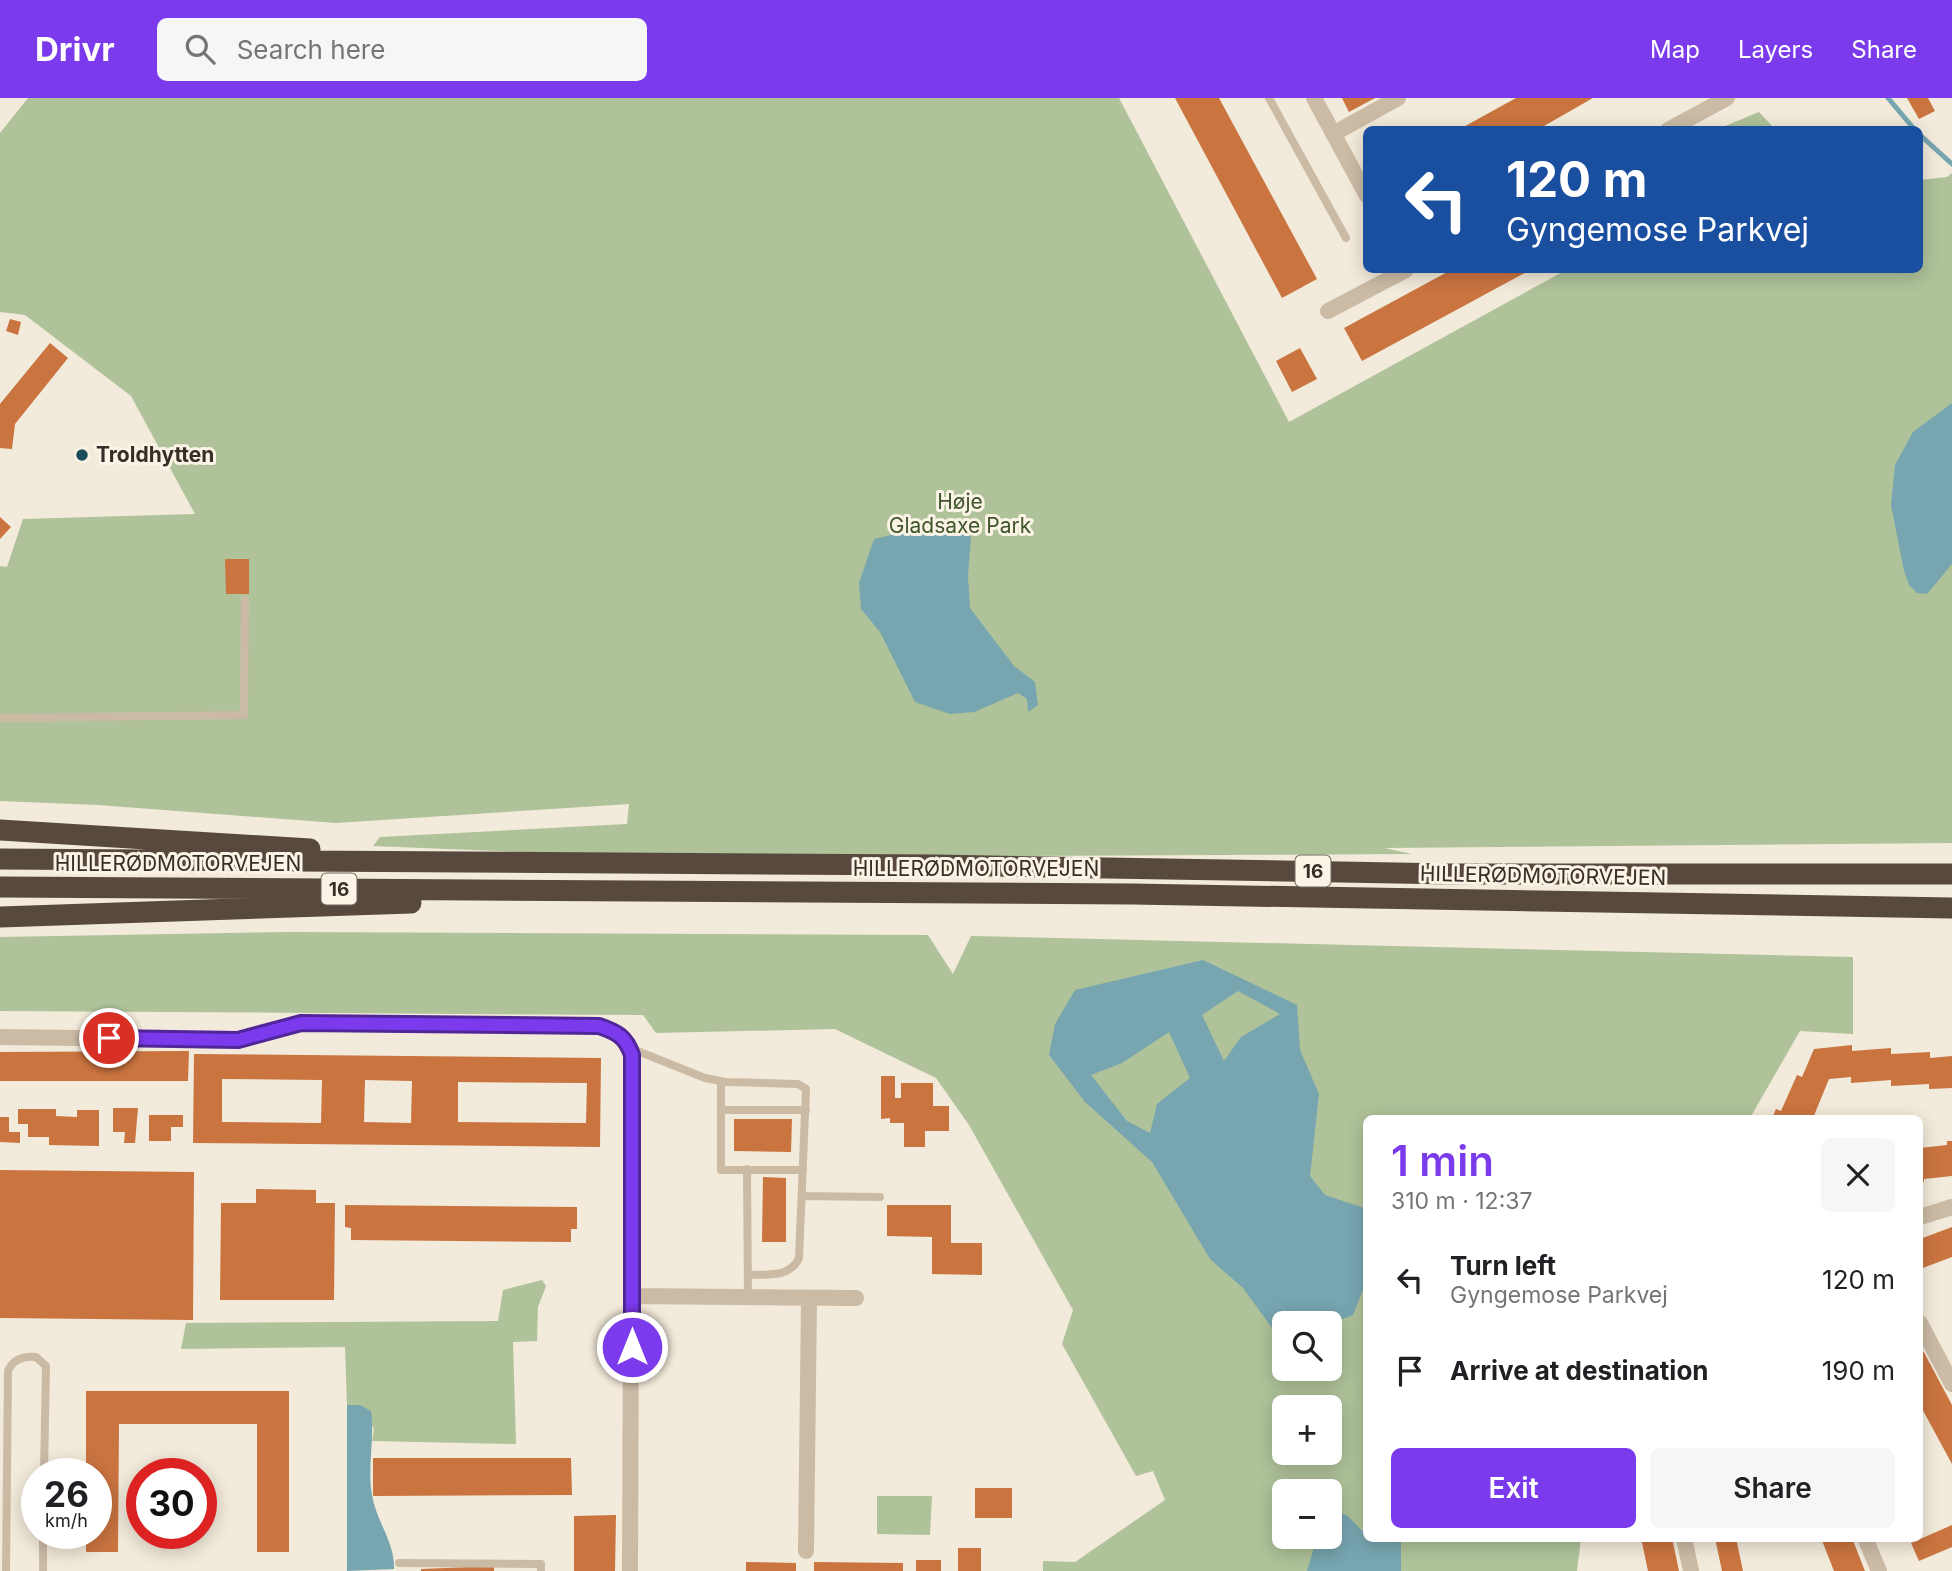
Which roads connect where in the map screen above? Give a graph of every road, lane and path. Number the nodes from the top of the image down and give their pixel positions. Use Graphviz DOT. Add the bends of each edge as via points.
graph roads {
  1 [pos="1269,98"];
  2 [pos="1314,98"];
  3 [pos="1398,98"];
  4 [pos="1727,98"];
  5 [pos="1675,126"];
  6 [pos="1333,134"];
  7 [pos="1363,188"];
  8 [pos="1346,238"];
  9 [pos="1400,273"];
  10 [pos="1328,311"];
  11 [pos="245,600"];
  12 [pos="0,718"];
  13 [pos="0,830"];
  14 [pos="0,859"];
  15 [pos="455,862"];
  16 [pos="1952,874"];
  17 [pos="0,887"];
  18 [pos="678,891"];
  19 [pos="1952,908"];
  20 [pos="0,917"];
  21 [pos="0,1037"];
  22 [pos="630,1048"];
  23 [pos="721,1082"];
  24 [pos="721,1110"];
  25 [pos="806,1110"];
  26 [pos="747,1169"];
  27 [pos="803,1170"];
  28 [pos="802,1196"];
  29 [pos="880,1197"];
  30 [pos="1952,1207"];
  31 [pos="1923,1216"];
  32 [pos="748,1275"];
  33 [pos="632,1296"];
  34 [pos="748,1297"];
  35 [pos="856,1297"];
  36 [pos="809,1298"];
  37 [pos="1923,1329"];
  38 [pos="1952,1384"];
  39 [pos="44,1458"];
  40 [pos="1685,1542"];
  41 [pos="1867,1542"];
  42 [pos="43,1549"];
  43 [pos="806,1551"];
  44 [pos="399,1563"];
  45 [pos="6,1571"];
  46 [pos="43,1571"];
  47 [pos="541,1571"];
  48 [pos="630,1571"];
  49 [pos="1691,1571"];
  50 [pos="1879,1571"];
  1 -- 8 [label="lane"];
  2 -- 6 [label="street"];
  3 -- 6 [label="street"];
  4 -- 5 [label="street"];
  6 -- 7 [label="street"];
  9 -- 10 [label="street"];
  11 -- 12 [label="lane" via="244,715"];
  13 -- 15 [label="highway" via="281,846"];
  14 -- 15 [label="highway, HILLERØDMOTORVEJEN / 16"];
  15 -- 16 [label="highway, HILLERØDMOTORVEJEN / 16" via="1452,874"];
  17 -- 18 [label="highway, HILLERØDMOTORVEJEN / 16"];
  18 -- 19 [label="highway, HILLERØDMOTORVEJEN / 16"];
  18 -- 20 [label="highway"];
  21 -- 22 [label="street" via="238,1040 301,1023 599,1026 616,1031"];
  22 -- 23 [label="lane"];
  22 -- 33 [label="street"];
  23 -- 24 [label="lane"];
  23 -- 25 [label="lane" via="801,1085 807,1093"];
  24 -- 25 [label="lane"];
  24 -- 26 [label="lane" via="721,1170"];
  25 -- 27 [label="lane"];
  26 -- 27 [label="lane"];
  26 -- 32 [label="lane"];
  27 -- 28 [label="lane"];
  28 -- 29 [label="lane"];
  28 -- 32 [label="lane" via="796,1264 787,1273"];
  30 -- 31 [label="street"];
  32 -- 34 [label="lane"];
  33 -- 34 [label="street"];
  33 -- 48 [label="street"];
  34 -- 36 [label="street"];
  35 -- 36 [label="street"];
  36 -- 43 [label="street"];
  37 -- 38 [label="street"];
  39 -- 45 [label="lane" via="46,1366 36,1357 25,1357 14,1361 8,1371"];
  40 -- 49 [label="street"];
  41 -- 50 [label="street"];
  42 -- 46 [label="lane"];
  44 -- 47 [label="lane" via="541,1564"];
}
